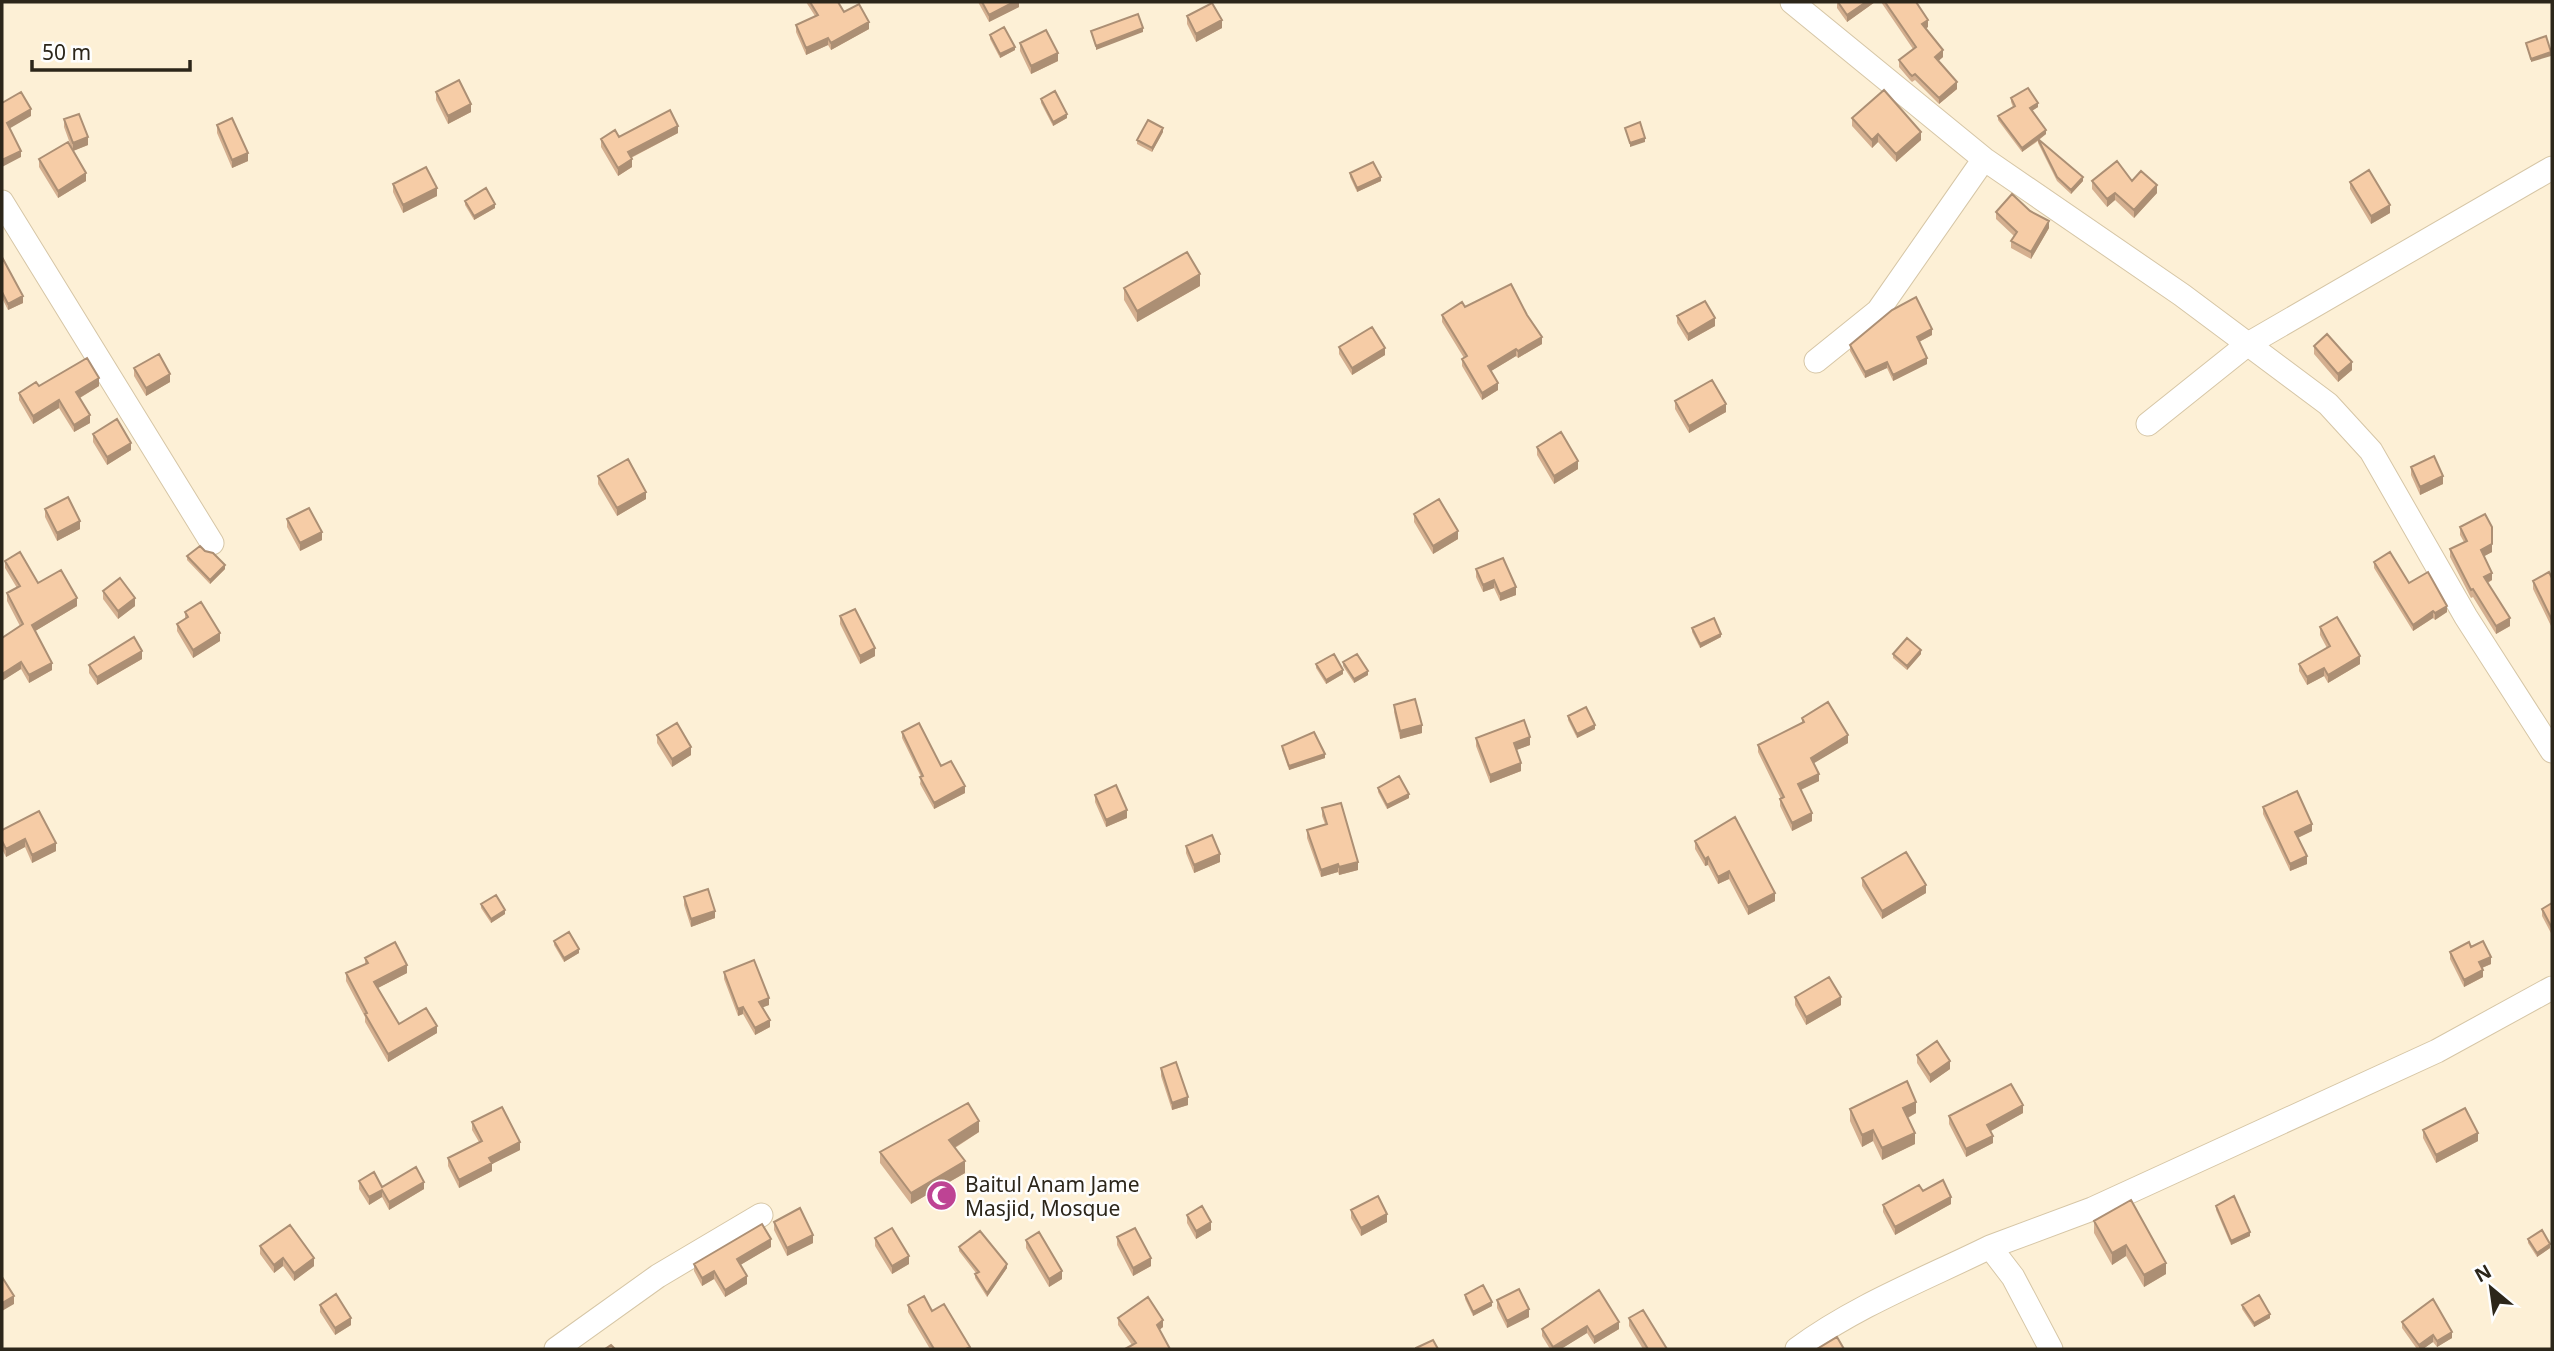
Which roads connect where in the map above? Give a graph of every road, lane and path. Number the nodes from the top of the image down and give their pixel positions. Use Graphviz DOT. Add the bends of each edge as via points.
graph roads {
  1 [pos="1798,3"];
  2 [pos="1984,159"];
  3 [pos="2552,168"];
  4 [pos="2,202"];
  5 [pos="2248,344"];
  6 [pos="1816,361"];
  7 [pos="2148,424"];
  8 [pos="212,543"];
  9 [pos="2552,751"];
  10 [pos="2552,988"];
  11 [pos="761,1215"];
  12 [pos="1990,1247"];
  13 [pos="556,1349"];
  14 [pos="1797,1349"];
  15 [pos="2052,1349"];
  1 -- 2 [label="street"];
  2 -- 5 [label="street"];
  2 -- 6 [label="street" via="1878,311"];
  3 -- 5 [label="street"];
  4 -- 8 [label="street"];
  5 -- 7 [label="street"];
  5 -- 9 [label="street" via="2328,404 2371,451 2466,617"];
  10 -- 12 [label="street" via="2437,1051 2092,1209"];
  11 -- 13 [label="street" via="659,1276"];
  12 -- 14 [label="street" via="1863,1309"];
  12 -- 15 [label="street" via="2013,1277"];
}
